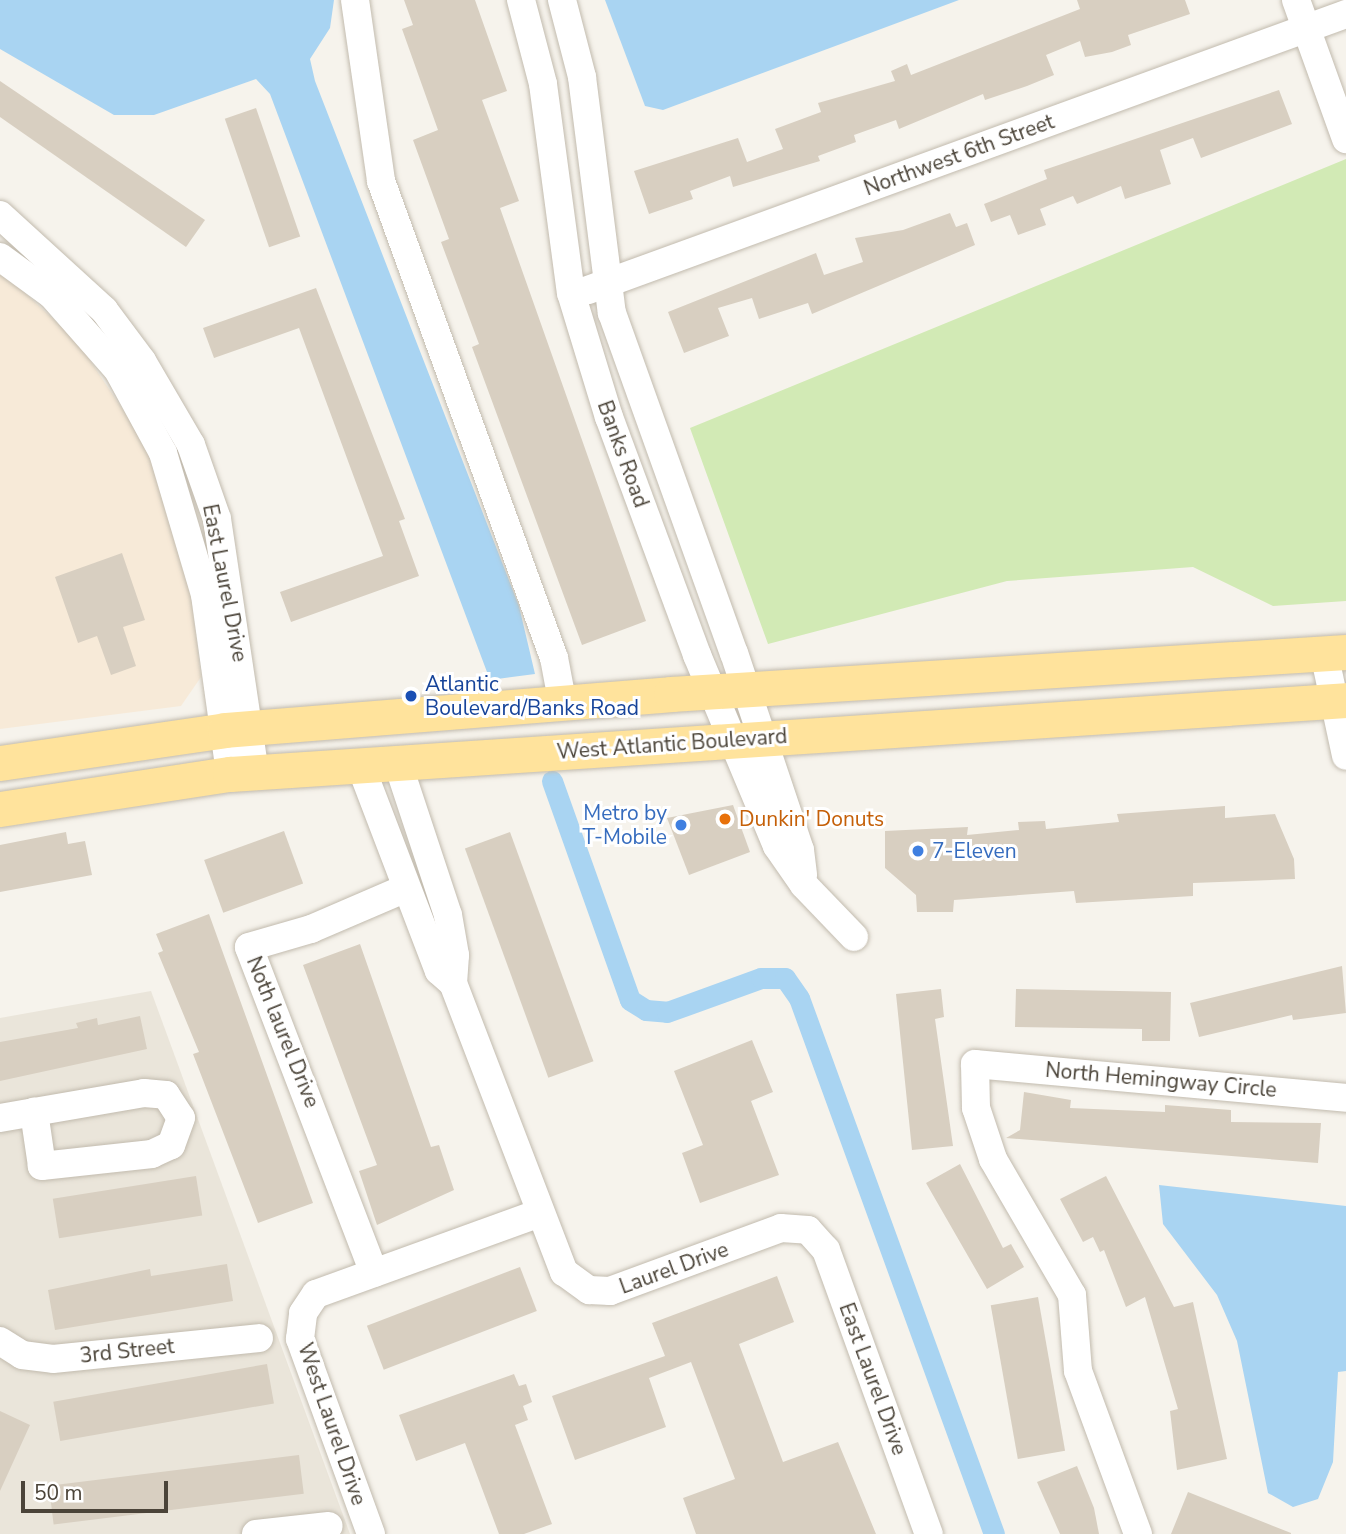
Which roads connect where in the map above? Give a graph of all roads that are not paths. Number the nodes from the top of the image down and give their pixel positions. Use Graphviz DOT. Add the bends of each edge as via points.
graph roads {
  1 [pos="355,0"];
  2 [pos="521,0"];
  3 [pos="549,0"];
  4 [pos="562,0"];
  5 [pos="1296,0"];
  6 [pos="1346,14"];
  7 [pos="1306,29"];
  8 [pos="575,51"];
  9 [pos="1346,139"];
  10 [pos="0,215"];
  11 [pos="0,257"];
  12 [pos="606,286"];
  13 [pos="571,293"];
  14 [pos="1340,653"];
  15 [pos="729,690"];
  16 [pos="1340,701"];
  17 [pos="563,705"];
  18 [pos="237,729"];
  19 [pos="748,738"];
  20 [pos="1346,756"];
  21 [pos="0,762"];
  22 [pos="398,764"];
  23 [pos="361,767"];
  24 [pos="243,774"];
  25 [pos="0,809"];
  26 [pos="404,889"];
  27 [pos="855,937"];
  28 [pos="453,983"];
  29 [pos="1346,1098"];
  30 [pos="34,1112"];
  31 [pos="0,1118"];
  32 [pos="540,1213"];
  33 [pos="808,1230"];
  34 [pos="374,1273"];
  35 [pos="259,1338"];
  36 [pos="0,1341"];
  37 [pos="329,1526"];
  38 [pos="256,1534"];
  39 [pos="372,1534"];
  40 [pos="929,1534"];
  41 [pos="1138,1534"];
  1 -- 17 [label="street" via="381,181 554,657"];
  2 -- 13 [label="street, Banks Road" via="543,84"];
  3 -- 8 [label="street"];
  4 -- 8 [label="street, Banks Road"];
  5 -- 7 [label="street"];
  6 -- 7 [label="street, Northwest 6th Street"];
  7 -- 9 [label="street"];
  7 -- 12 [label="street, Northwest 6th Street"];
  8 -- 12 [label="street, Banks Road"];
  10 -- 18 [label="street, East Laurel Drive" via="104,310 142,361 191,445 217,519"];
  11 -- 18 [label="street, East Laurel Drive" via="52,295 118,370 163,453 205,595"];
  12 -- 13 [label="street, Northwest 6th Street"];
  12 -- 15 [label="street, Banks Road"];
  13 -- 15 [label="street, Banks Road" via="609,417"];
  14 -- 15 [label="main road"];
  14 -- 16 [label="street"];
  15 -- 17 [label="main road"];
  15 -- 19 [label="street, Banks Road"];
  16 -- 19 [label="main road, West Atlantic Boulevard"];
  16 -- 20 [label="street"];
  17 -- 18 [label="main road"];
  18 -- 21 [label="main road"];
  18 -- 24 [label="street, East Laurel Drive"];
  19 -- 22 [label="main road, West Atlantic Boulevard"];
  19 -- 27 [label="street, Banks Road" via="800,850 804,885"];
  22 -- 23 [label="main road, West Atlantic Boulevard"];
  22 -- 28 [label="street, Laurel Drive" via="448,915 455,955"];
  23 -- 24 [label="main road, West Atlantic Boulevard"];
  23 -- 26 [label="street, Laurel Drive"];
  24 -- 25 [label="main road, West Atlantic Boulevard"];
  26 -- 28 [label="street, Laurel Drive" via="439,971"];
  26 -- 34 [label="street, Noth laurel Drive" via="311,929 249,947"];
  28 -- 32 [label="street, Laurel Drive"];
  29 -- 41 [label="street, North Hemingway Circle" via="975,1064 976,1108 993,1159 1072,1295 1078,1371"];
  30 -- 30 [label="street" via="42,1166 152,1154 171,1145 181,1118 166,1095 144,1093"];
  30 -- 31 [label="street"];
  32 -- 33 [label="street, Laurel Drive" via="564,1272 589,1290 610,1292 781,1228"];
  32 -- 34 [label="street"];
  33 -- 40 [label="street, East Laurel Drive" via="826,1250"];
  34 -- 39 [label="street, West Laurel Drive" via="316,1294 303,1313 300,1339"];
  35 -- 36 [label="street, 3rd Street" via="53,1359 22,1355"];
  37 -- 38 [label="street"];
}
